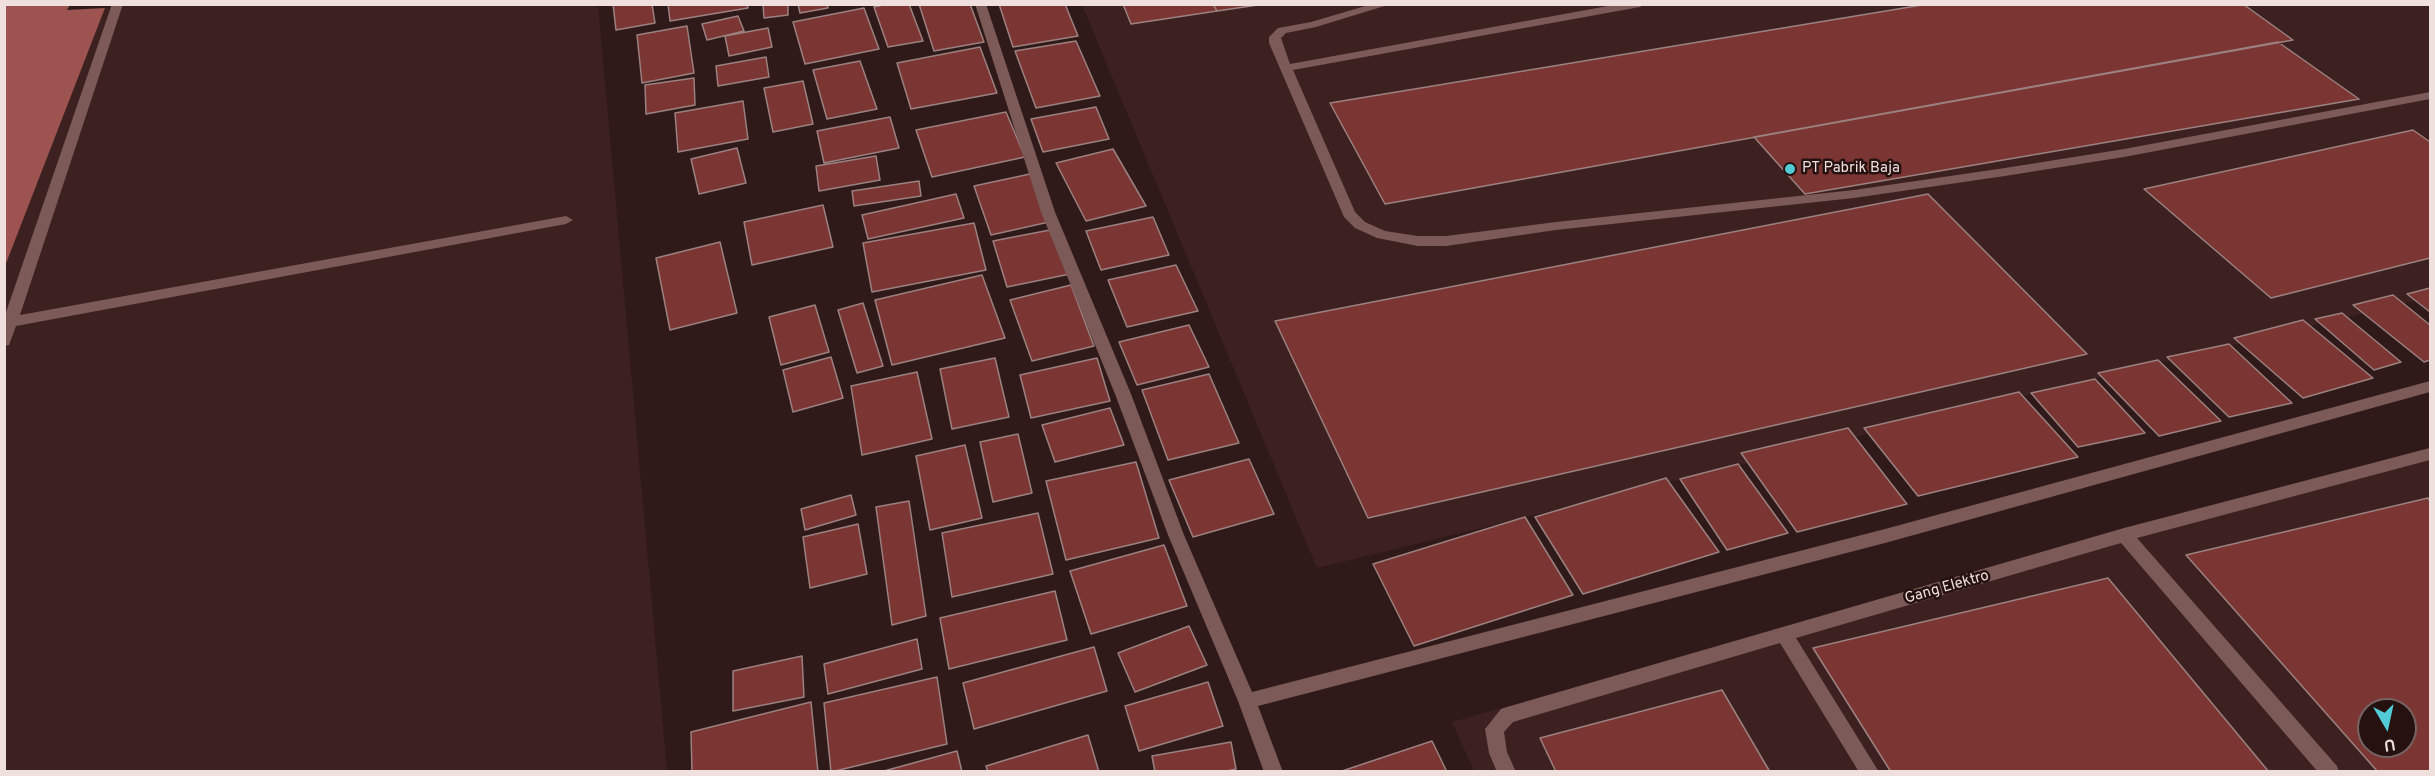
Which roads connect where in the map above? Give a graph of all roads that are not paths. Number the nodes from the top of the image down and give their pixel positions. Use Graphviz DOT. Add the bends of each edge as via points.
graph roads {
  1 [pos="118,4"];
  2 [pos="980,4"];
  3 [pos="1386,4"];
  4 [pos="1640,4"];
  5 [pos="1634,5"];
  6 [pos="1286,68"];
  7 [pos="2430,96"];
  8 [pos="566,220"];
  9 [pos="12,322"];
  10 [pos="4,341"];
  11 [pos="2430,387"];
  12 [pos="2430,454"];
  13 [pos="2124,535"];
  14 [pos="1784,635"];
  15 [pos="1247,701"];
  16 [pos="1274,771"];
  17 [pos="1507,771"];
  18 [pos="1870,771"];
  19 [pos="2330,771"];
  1 -- 9 [label="street"];
  2 -- 15 [label="street" via="1048,212 1176,535"];
  3 -- 6 [label="street" via="1282,30 1275,43"];
  4 -- 5 [label="street"];
  5 -- 6 [label="street"];
  6 -- 7 [label="street" via="1349,214 1360,225 1382,235 1446,241 1842,195 1994,173"];
  8 -- 9 [label="street"];
  9 -- 10 [label="street"];
  11 -- 15 [label="street" via="1885,536"];
  12 -- 13 [label="street, Gang Elektro"];
  13 -- 14 [label="street, Gang Elektro"];
  13 -- 19 [label="street"];
  14 -- 17 [label="street, Gang Elektro" via="1507,715 1494,729 1498,753"];
  14 -- 18 [label="street"];
  15 -- 16 [label="street"];
}
